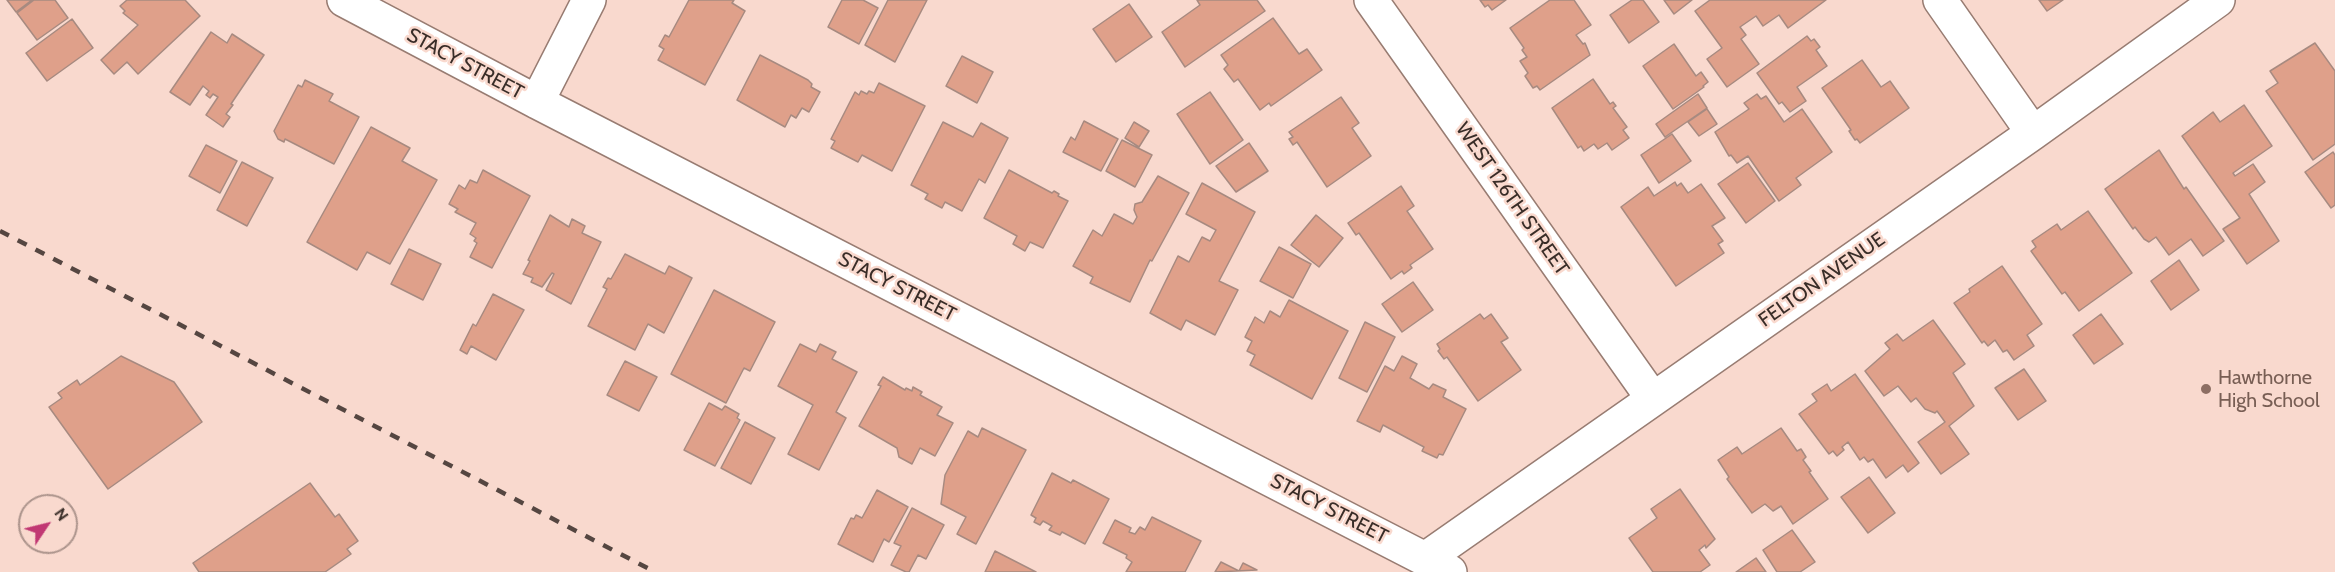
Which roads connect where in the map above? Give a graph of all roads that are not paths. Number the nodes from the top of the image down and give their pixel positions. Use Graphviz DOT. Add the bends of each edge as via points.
graph roads {
  1 [pos="344,0"];
  2 [pos="589,0"];
  3 [pos="1371,0"];
  4 [pos="1940,0"];
  5 [pos="2218,0"];
  6 [pos="537,102"];
  7 [pos="2033,133"];
  8 [pos="1653,399"];
  9 [pos="1438,565"];
  1 -- 6 [label="street, STACY STREET"];
  2 -- 6 [label="street"];
  3 -- 8 [label="street, WEST 126TH STREET"];
  4 -- 7 [label="street"];
  5 -- 7 [label="street, FELTON AVENUE"];
  6 -- 9 [label="street, STACY STREET"];
  7 -- 8 [label="street, FELTON AVENUE"];
  8 -- 9 [label="street, FELTON AVENUE"];
}
